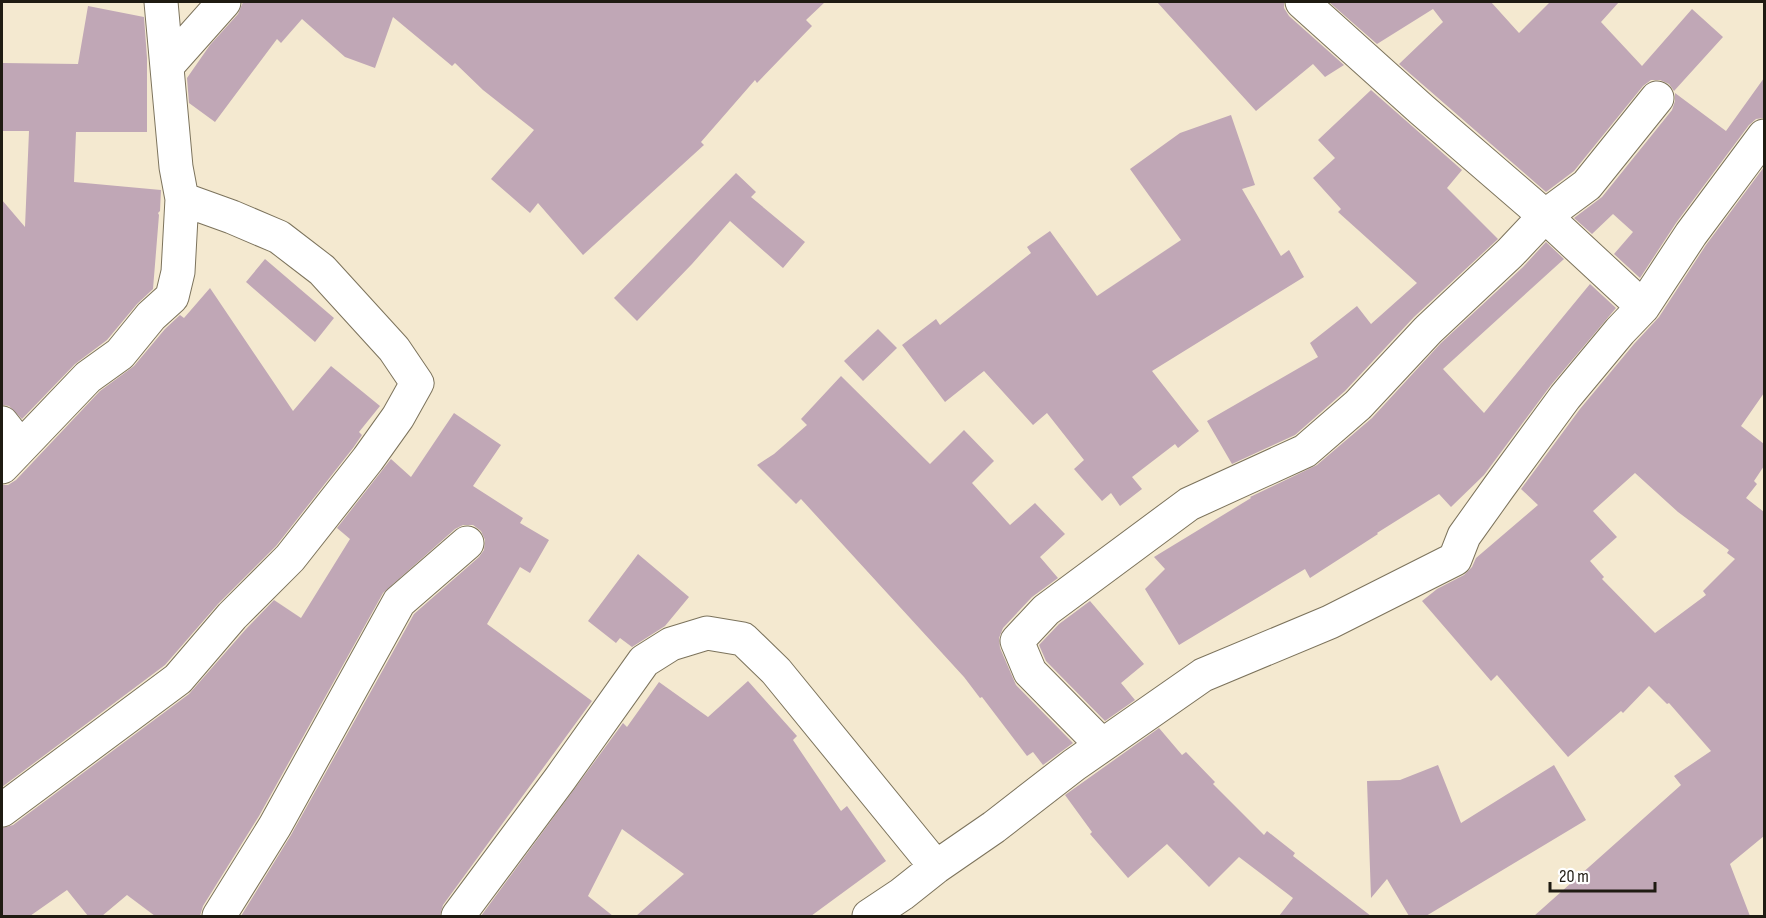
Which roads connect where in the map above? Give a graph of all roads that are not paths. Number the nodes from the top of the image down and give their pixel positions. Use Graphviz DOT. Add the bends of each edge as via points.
graph roads {
  1 [pos="161,2"];
  2 [pos="224,2"];
  3 [pos="1302,2"];
  4 [pos="167,66"];
  5 [pos="1657,98"];
  6 [pos="1764,136"];
  7 [pos="182,200"];
  8 [pos="1545,216"];
  9 [pos="1643,307"];
  10 [pos="8,446"];
  11 [pos="467,543"];
  12 [pos="1102,745"];
  13 [pos="2,810"];
  14 [pos="936,867"];
  15 [pos="219,916"];
  16 [pos="458,916"];
  17 [pos="869,916"];
  1 -- 4 [label="street"];
  2 -- 4 [label="street"];
  3 -- 8 [label="street"];
  4 -- 7 [label="street"];
  5 -- 8 [label="street" via="1587,185"];
  6 -- 9 [label="street"];
  7 -- 10 [label="street" via="178,272 172,297 120,354"];
  7 -- 13 [label="street" via="279,237 322,270 394,349 417,383 368,459 290,558 232,616 178,679"];
  8 -- 9 [label="street"];
  8 -- 12 [label="street" via="1358,405 1305,450 1189,504 1046,610 1017,641 1030,672"];
  9 -- 12 [label="street" via="1564,397 1464,536 1455,559 1330,622 1203,675"];
  11 -- 15 [label="street" via="399,603 275,826"];
  12 -- 14 [label="street"];
  14 -- 16 [label="street" via="776,671 743,639 707,633 671,644 644,661"];
  14 -- 17 [label="street"];
}
